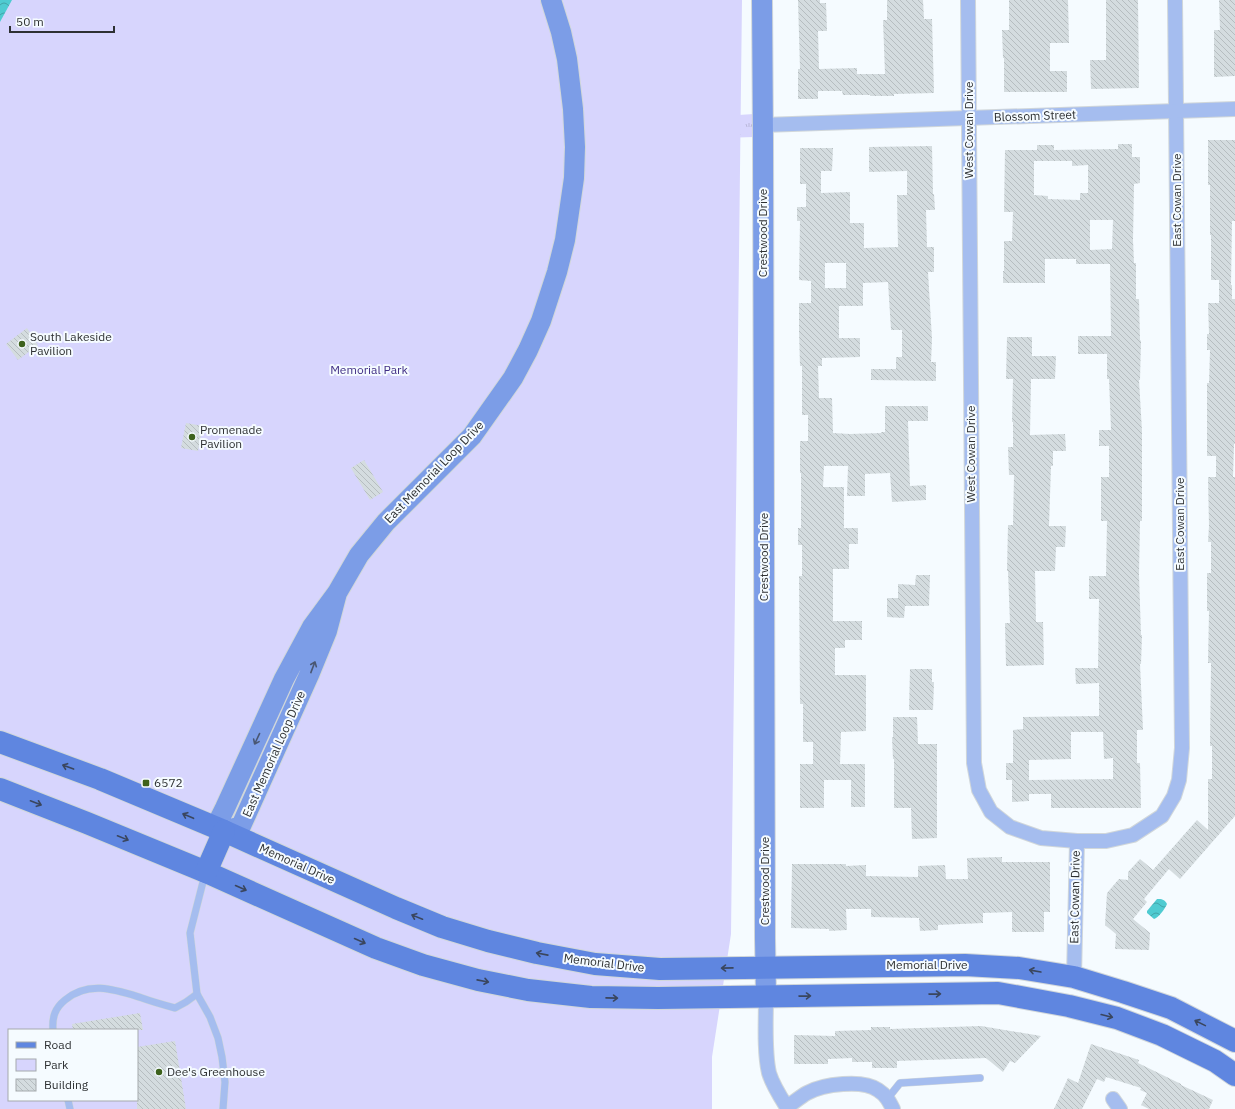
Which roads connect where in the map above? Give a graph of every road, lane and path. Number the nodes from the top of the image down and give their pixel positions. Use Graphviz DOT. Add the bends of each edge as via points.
graph roads {
  1 [pos="551,0"];
  2 [pos="762,0"];
  3 [pos="968,0"];
  4 [pos="1175,0"];
  5 [pos="1235,109"];
  6 [pos="1176,111"];
  7 [pos="969,118"];
  8 [pos="763,125"];
  9 [pos="0,742"];
  10 [pos="0,789"];
  11 [pos="224,831"];
  12 [pos="1077,842"];
  13 [pos="206,872"];
  14 [pos="766,968"];
  15 [pos="1074,978"];
  16 [pos="998,993"];
  17 [pos="197,994"];
  18 [pos="766,996"];
  19 [pos="53,1029"];
  20 [pos="1232,1039"];
  21 [pos="1215,1061"];
  22 [pos="1235,1075"];
  23 [pos="980,1078"];
  24 [pos="890,1103"];
  25 [pos="787,1108"];
  26 [pos="223,1109"];
  1 -- 11 [label="street, East Memorial Loop Drive" via="567,60 575,148 574,178 565,240 558,272 544,314 513,378 472,436 386,522 359,555 337,593 312,627 284,679 220,818"];
  2 -- 8 [label="street, Crestwood Drive"];
  3 -- 7 [label="street, West Cowan Drive"];
  4 -- 6 [label="street, East Cowan Drive"];
  5 -- 6 [label="street, Blossom Street"];
  6 -- 7 [label="street, Blossom Street"];
  6 -- 12 [label="street, East Cowan Drive" via="1182,748 1179,780 1174,796 1162,816 1132,836 1106,841"];
  7 -- 8 [label="street, Blossom Street"];
  7 -- 12 [label="street, West Cowan Drive" via="974,763 979,790 992,812 1010,827 1041,838"];
  8 -- 14 [label="street, Crestwood Drive"];
  11 -- 9 [label="main road, Memorial Drive, one-way" via="100,779"];
  10 -- 13 [label="main road, one-way"];
  11 -- 13 [label="main road"];
  14 -- 11 [label="main road, Memorial Drive, one-way" via="660,969 595,964 495,943 442,927 396,908"];
  12 -- 15 [label="street, East Cowan Drive"];
  13 -- 17 [label="lane" via="190,933"];
  13 -- 18 [label="main road, one-way" via="376,948 423,965 478,980 528,990 590,997"];
  15 -- 14 [label="main road, Memorial Drive, one-way" via="1019,968 965,965"];
  14 -- 18 [label="street, Crestwood Drive"];
  15 -- 16 [label="main road" via="1059,990 1018,985"];
  20 -- 15 [label="main road, Memorial Drive, one-way" via="1171,1008"];
  18 -- 16 [label="main road, one-way"];
  16 -- 21 [label="main road, one-way" via="1070,1006 1117,1018 1162,1034"];
  17 -- 19 [label="lane" via="175,1008 116,990 86,989 70,996 61,1004 54,1013"];
  17 -- 26 [label="lane" via="218,1038 225,1082"];
  18 -- 25 [label="street, Crestwood Drive" via="769,1074"];
  20 -- 21 [label="main road"];
  21 -- 22 [label="main road"];
  23 -- 24 [label="lane" via="900,1083"];
  24 -- 25 [label="street" via="877,1089 867,1085 841,1084 807,1093"];
}
